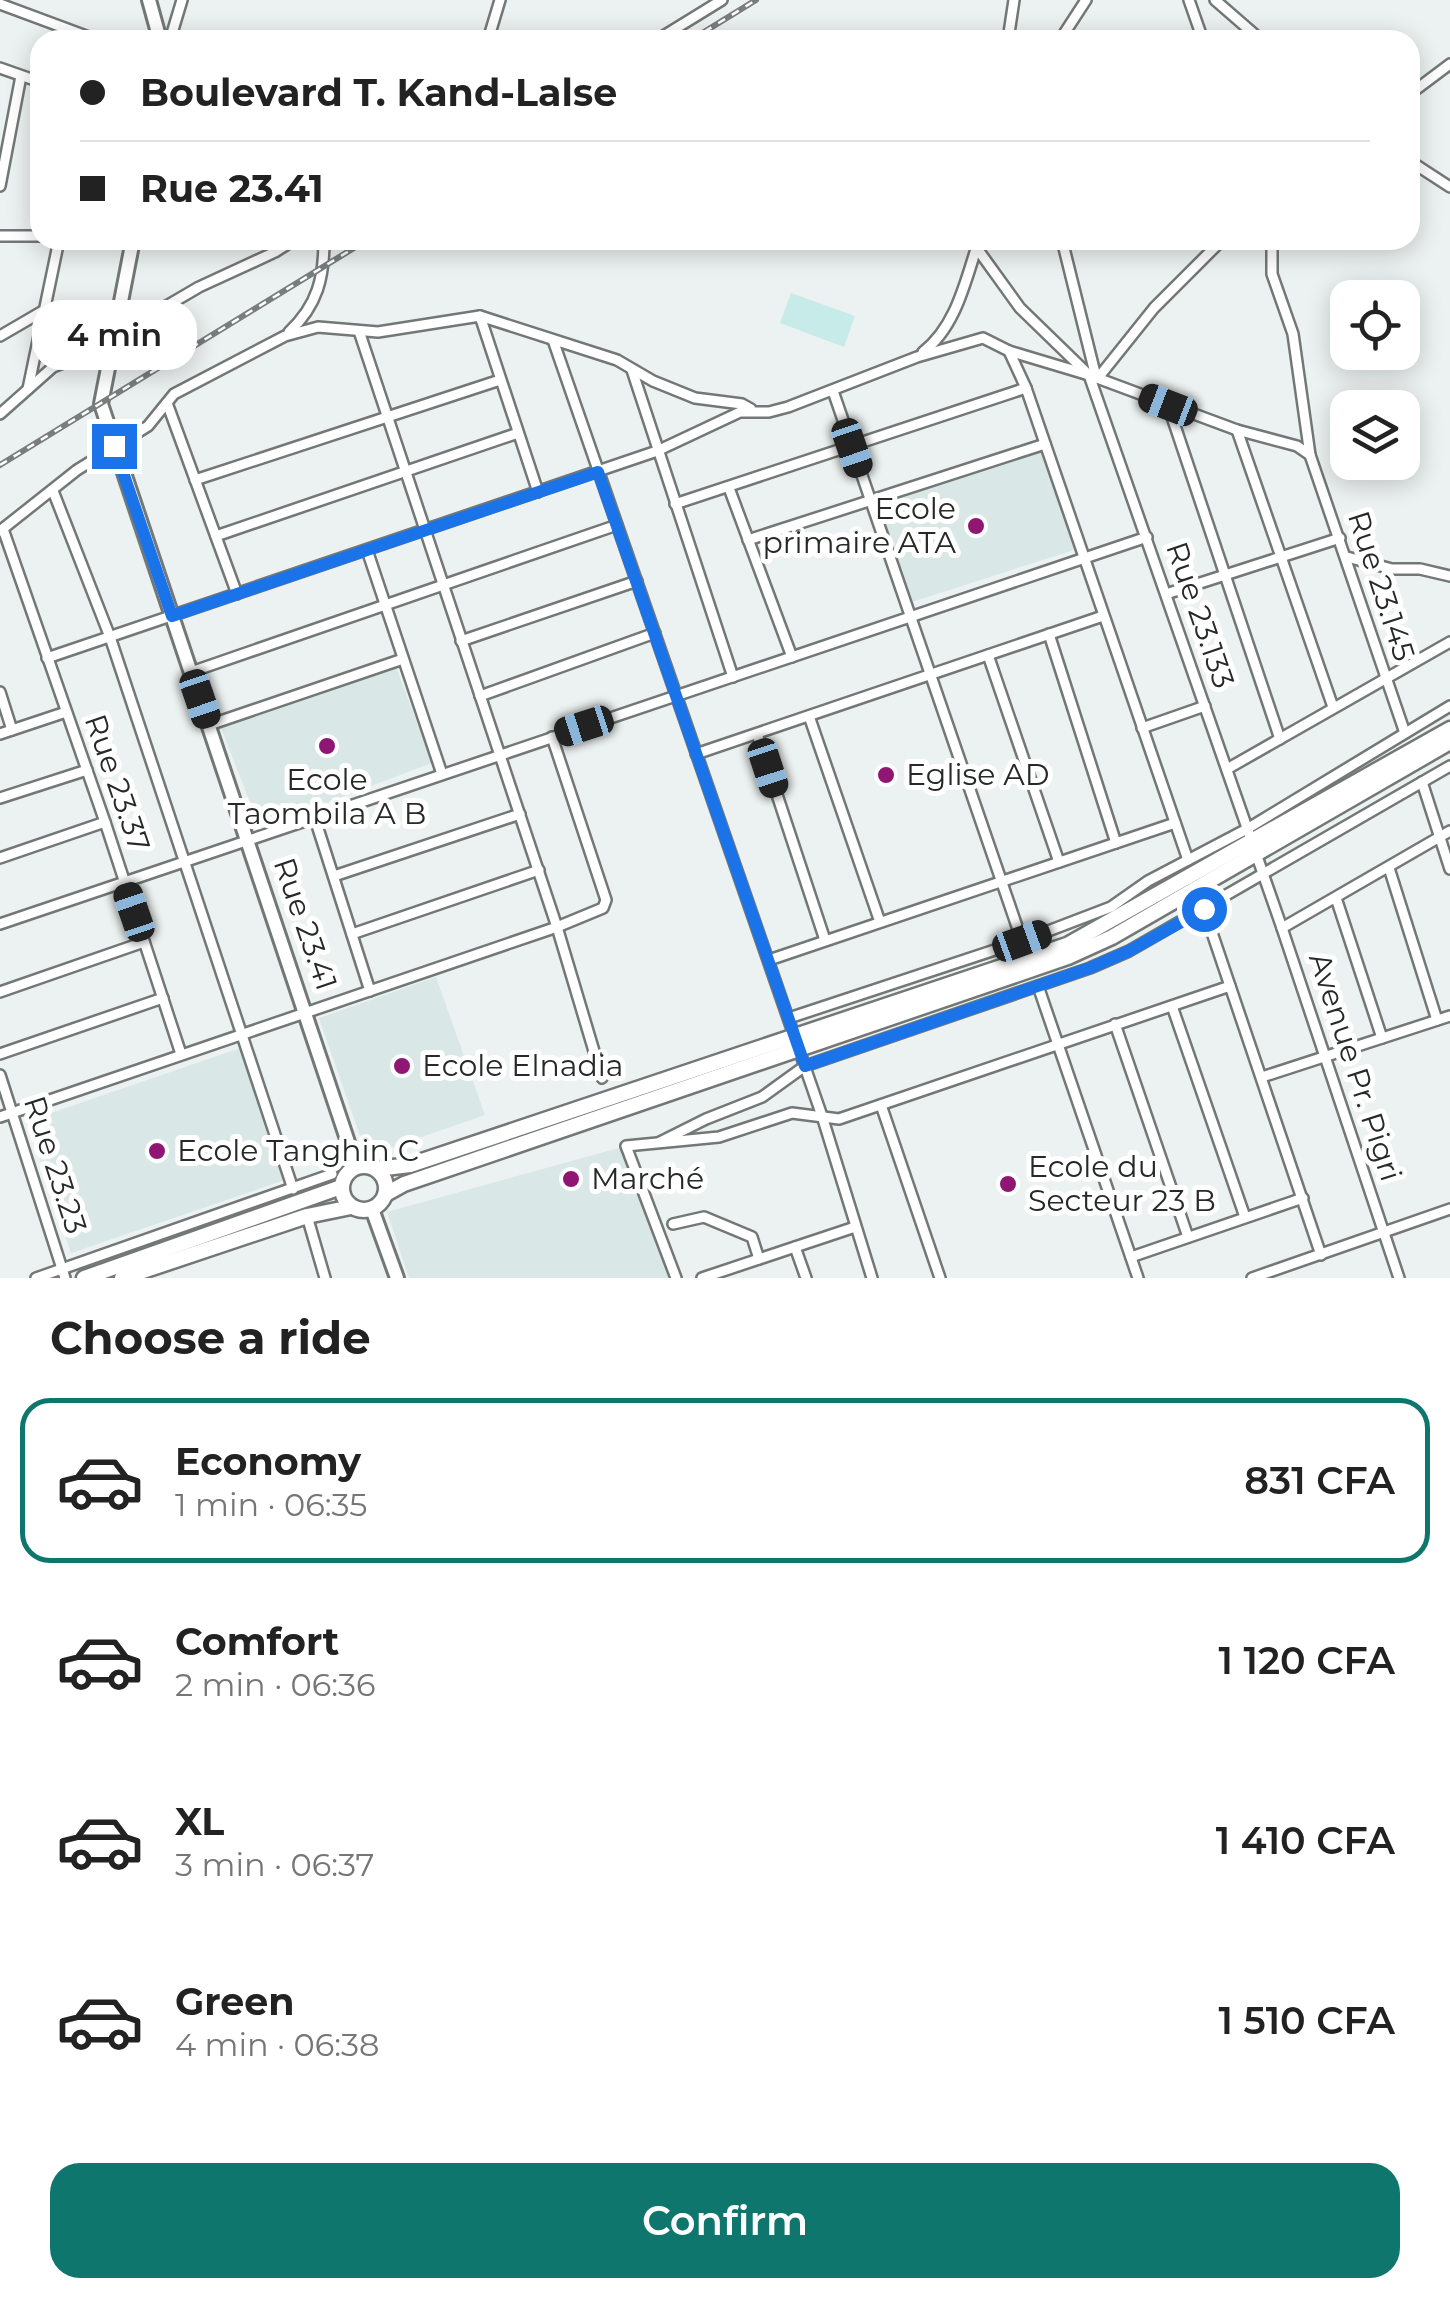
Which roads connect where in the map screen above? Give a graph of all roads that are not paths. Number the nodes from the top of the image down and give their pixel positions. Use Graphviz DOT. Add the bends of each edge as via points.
graph roads {
  1 [pos="149,0"];
  2 [pos="182,0"];
  3 [pos="500,0"];
  4 [pos="722,0"];
  5 [pos="1014,0"];
  6 [pos="1086,0"];
  7 [pos="1189,0"];
  8 [pos="1215,0"];
  9 [pos="0,4"];
  10 [pos="70,30"];
  11 [pos="157,30"];
  12 [pos="173,30"];
  13 [pos="491,30"];
  14 [pos="673,30"];
  15 [pos="1010,30"];
  16 [pos="1066,30"];
  17 [pos="1200,30"];
  18 [pos="1250,30"];
  19 [pos="1450,64"];
  20 [pos="0,68"];
  21 [pos="21,76"];
  22 [pos="30,79"];
  23 [pos="1420,86"];
  24 [pos="1420,168"];
  25 [pos="0,186"];
  26 [pos="1450,187"];
  27 [pos="0,236"];
  28 [pos="30,236"];
  29 [pos="57,250"];
  30 [pos="131,250"];
  31 [pos="278,250"];
  32 [pos="324,250"];
  33 [pos="975,250"];
  34 [pos="981,250"];
  35 [pos="1064,250"];
  36 [pos="1212,250"];
  37 [pos="1272,250"];
  38 [pos="43,311"];
  39 [pos="480,316"];
  40 [pos="359,332"];
  41 [pos="0,336"];
  42 [pos="114,336"];
  43 [pos="284,336"];
  44 [pos="553,340"];
  45 [pos="1009,351"];
  46 [pos="918,357"];
  47 [pos="632,368"];
  48 [pos="1094,377"];
  49 [pos="500,380"];
  50 [pos="1026,388"];
  51 [pos="28,392"];
  52 [pos="833,392"];
  53 [pos="167,403"];
  54 [pos="1168,405"];
  55 [pos="753,411"];
  56 [pos="0,414"];
  57 [pos="386,418"];
  58 [pos="1238,430"];
  59 [pos="518,433"];
  60 [pos="1045,444"];
  61 [pos="114,446"];
  62 [pos="852,448"];
  63 [pos="657,451"];
  64 [pos="1310,455"];
  65 [pos="404,472"];
  66 [pos="598,472"];
  67 [pos="195,480"];
  68 [pos="729,488"];
  69 [pos="53,491"];
  70 [pos="538,492"];
  71 [pos="870,500"];
  72 [pos="675,504"];
  73 [pos="617,526"];
  74 [pos="424,530"];
  75 [pos="1,532"];
  76 [pos="216,536"];
  77 [pos="1147,537"];
  78 [pos="1340,538"];
  79 [pos="748,540"];
  80 [pos="367,550"];
  81 [pos="1347,557"];
  82 [pos="1084,558"];
  83 [pos="1280,558"];
  84 [pos="1225,575"];
  85 [pos="1450,576"];
  86 [pos="637,581"];
  87 [pos="443,586"];
  88 [pos="237,594"];
  89 [pos="1166,594"];
  90 [pos="386,606"];
  91 [pos="172,616"];
  92 [pos="1104,616"];
  93 [pos="910,617"];
  94 [pos="655,633"];
  95 [pos="1049,634"];
  96 [pos="110,637"];
  97 [pos="461,642"];
  98 [pos="1450,642"];
  99 [pos="988,655"];
  100 [pos="792,657"];
  101 [pos="47,658"];
  102 [pos="403,659"];
  103 [pos="191,672"];
  104 [pos="930,675"];
  105 [pos="733,676"];
  106 [pos="1384,678"];
  107 [pos="0,692"];
  108 [pos="480,696"];
  109 [pos="676,696"];
  110 [pos="1205,706"];
  111 [pos="1450,706"];
  112 [pos="1333,707"];
  113 [pos="66,712"];
  114 [pos="809,716"];
  115 [pos="209,726"];
  116 [pos="1142,728"];
  117 [pos="1450,728"];
  118 [pos="12,730"];
  119 [pos="1404,733"];
  120 [pos="0,734"];
  121 [pos="757,734"];
  122 [pos="552,737"];
  123 [pos="1280,738"];
  124 [pos="1450,742"];
  125 [pos="696,754"];
  126 [pos="499,755"];
  127 [pos="1450,766"];
  128 [pos="1227,769"];
  129 [pos="87,770"];
  130 [pos="442,774"];
  131 [pos="1422,782"];
  132 [pos="0,798"];
  133 [pos="520,814"];
  134 [pos="315,818"];
  135 [pos="105,822"];
  136 [pos="1174,823"];
  137 [pos="1450,832"];
  138 [pos="1438,837"];
  139 [pos="248,842"];
  140 [pos="1252,842"];
  141 [pos="1116,843"];
  142 [pos="0,858"];
  143 [pos="1188,860"];
  144 [pos="1059,862"];
  145 [pos="182,863"];
  146 [pos="1389,868"];
  147 [pos="1450,869"];
  148 [pos="538,870"];
  149 [pos="1262,873"];
  150 [pos="334,876"];
  151 [pos="1002,881"];
  152 [pos="124,882"];
  153 [pos="1336,898"];
  154 [pos="1204,909"];
  155 [pos="880,922"];
  156 [pos="0,924"];
  157 [pos="558,926"];
  158 [pos="1282,928"];
  159 [pos="352,934"];
  160 [pos="825,940"];
  161 [pos="1022,941"];
  162 [pos="144,942"];
  163 [pos="768,960"];
  164 [pos="1038,986"];
  165 [pos="1230,986"];
  166 [pos="370,991"];
  167 [pos="0,992"];
  168 [pos="163,998"];
  169 [pos="1172,1006"];
  170 [pos="306,1012"];
  171 [pos="1450,1016"];
  172 [pos="788,1018"];
  173 [pos="1437,1020"];
  174 [pos="1115,1024"];
  175 [pos="242,1034"];
  176 [pos="1382,1038"];
  177 [pos="797,1043"];
  178 [pos="1057,1043"];
  179 [pos="0,1054"];
  180 [pos="181,1054"];
  181 [pos="1324,1056"];
  182 [pos="805,1066"];
  183 [pos="0,1075"];
  184 [pos="1262,1077"];
  185 [pos="602,1078"];
  186 [pos="880,1105"];
  187 [pos="12,1113"];
  188 [pos="822,1116"];
  189 [pos="0,1117"];
  190 [pos="660,1142"];
  191 [pos="356,1166"];
  192 [pos="377,1169"];
  193 [pos="332,1174"];
  194 [pos="341,1187"];
  195 [pos="293,1189"];
  196 [pos="386,1194"];
  197 [pos="1303,1198"];
  198 [pos="352,1207"];
  199 [pos="372,1209"];
  200 [pos="1450,1209"];
  201 [pos="308,1216"];
  202 [pos="1245,1217"];
  203 [pos="673,1224"];
  204 [pos="855,1226"];
  205 [pos="1384,1232"];
  206 [pos="1188,1237"];
  207 [pos="795,1247"];
  208 [pos="1322,1255"];
  209 [pos="1130,1257"];
  210 [pos="759,1259"];
  211 [pos="738,1266"];
  212 [pos="63,1274"];
  213 [pos="36,1278"];
  214 [pos="84,1278"];
  215 [pos="122,1278"];
  216 [pos="325,1278"];
  217 [pos="397,1278"];
  218 [pos="676,1278"];
  219 [pos="702,1278"];
  220 [pos="742,1278"];
  221 [pos="806,1278"];
  222 [pos="872,1278"];
  223 [pos="940,1278"];
  224 [pos="1138,1278"];
  225 [pos="1252,1278"];
  226 [pos="1399,1278"];
  1 -- 11 [label="street"];
  2 -- 12 [label="street"];
  3 -- 13 [label="street"];
  4 -- 14 [label="street"];
  5 -- 15 [label="street"];
  6 -- 16 [label="street"];
  7 -- 17 [label="street"];
  8 -- 18 [label="street"];
  9 -- 10 [label="street"];
  19 -- 23 [label="street"];
  20 -- 21 [label="street"];
  21 -- 22 [label="street"];
  21 -- 25 [label="street"];
  24 -- 26 [label="street"];
  27 -- 28 [label="street"];
  29 -- 38 [label="street"];
  30 -- 42 [label="street, Rue 23.41"];
  31 -- 42 [label="street"];
  32 -- 43 [label="street" via="318,290"];
  33 -- 46 [label="street" via="952,314"];
  34 -- 48 [label="street" via="1020,308"];
  35 -- 48 [label="street, Rue 23.133"];
  36 -- 48 [label="street"];
  37 -- 64 [label="street, Rue 23.145" via="1272,274 1293,334"];
  38 -- 41 [label="street"];
  38 -- 51 [label="street"];
  39 -- 40 [label="street"];
  39 -- 44 [label="street"];
  39 -- 49 [label="street"];
  40 -- 43 [label="street" via="318,326"];
  40 -- 57 [label="street"];
  42 -- 51 [label="street" via="52,367"];
  42 -- 61 [label="street, Rue 23.41" via="101,404"];
  43 -- 53 [label="street" via="179,390"];
  44 -- 47 [label="street"];
  44 -- 66 [label="street"];
  45 -- 46 [label="street" via="983,338"];
  45 -- 48 [label="street"];
  45 -- 50 [label="street"];
  46 -- 52 [label="street"];
  47 -- 55 [label="street" via="695,398"];
  47 -- 63 [label="street"];
  48 -- 54 [label="street"];
  48 -- 77 [label="street, Rue 23.133"];
  49 -- 57 [label="street"];
  49 -- 59 [label="street"];
  50 -- 60 [label="street"];
  50 -- 62 [label="street"];
  51 -- 56 [label="street"];
  52 -- 55 [label="street"];
  52 -- 62 [label="street"];
  53 -- 61 [label="street" via="148,426"];
  53 -- 67 [label="street"];
  54 -- 58 [label="street"];
  54 -- 84 [label="street"];
  55 -- 63 [label="street"];
  57 -- 65 [label="street"];
  57 -- 67 [label="street"];
  58 -- 64 [label="street"];
  58 -- 83 [label="street"];
  59 -- 65 [label="street"];
  59 -- 70 [label="street"];
  60 -- 71 [label="street"];
  60 -- 82 [label="street"];
  61 -- 69 [label="street"];
  61 -- 91 [label="street, Rue 23.41"];
  62 -- 68 [label="street"];
  62 -- 71 [label="street"];
  63 -- 66 [label="street"];
  63 -- 72 [label="street"];
  64 -- 78 [label="street, Rue 23.145"];
  65 -- 74 [label="street"];
  65 -- 76 [label="street"];
  66 -- 70 [label="street"];
  66 -- 73 [label="street"];
  67 -- 76 [label="street"];
  68 -- 72 [label="street"];
  68 -- 79 [label="street"];
  69 -- 75 [label="street"];
  69 -- 96 [label="street"];
  70 -- 74 [label="street"];
  71 -- 79 [label="street"];
  71 -- 93 [label="street"];
  72 -- 105 [label="street"];
  73 -- 86 [label="street"];
  73 -- 87 [label="street"];
  74 -- 80 [label="street"];
  74 -- 87 [label="street"];
  75 -- 101 [label="street, Rue 23.37"];
  76 -- 88 [label="street"];
  77 -- 82 [label="street"];
  77 -- 89 [label="street, Rue 23.133"];
  78 -- 81 [label="street, Rue 23.145"];
  78 -- 83 [label="street"];
  79 -- 100 [label="street"];
  80 -- 88 [label="street"];
  80 -- 90 [label="street"];
  81 -- 85 [label="street"];
  81 -- 106 [label="street, Rue 23.145"];
  82 -- 92 [label="street"];
  82 -- 93 [label="street"];
  83 -- 84 [label="street"];
  83 -- 112 [label="street"];
  84 -- 89 [label="street"];
  84 -- 123 [label="street"];
  86 -- 94 [label="street"];
  86 -- 97 [label="street"];
  87 -- 90 [label="street"];
  87 -- 97 [label="street"];
  88 -- 91 [label="street"];
  89 -- 110 [label="street, Rue 23.133"];
  90 -- 102 [label="street"];
  90 -- 103 [label="street"];
  91 -- 96 [label="street"];
  91 -- 103 [label="street, Rue 23.41"];
  92 -- 95 [label="street"];
  92 -- 116 [label="street"];
  93 -- 100 [label="street"];
  93 -- 104 [label="street"];
  94 -- 108 [label="street"];
  94 -- 109 [label="street"];
  95 -- 99 [label="street"];
  95 -- 141 [label="street"];
  96 -- 101 [label="street"];
  96 -- 145 [label="street"];
  97 -- 108 [label="street"];
  98 -- 106 [label="street"];
  99 -- 104 [label="street"];
  99 -- 144 [label="street"];
  100 -- 105 [label="street"];
  101 -- 113 [label="street, Rue 23.37"];
  102 -- 115 [label="street"];
  102 -- 130 [label="street"];
  103 -- 115 [label="street, Rue 23.41"];
  104 -- 114 [label="street"];
  104 -- 151 [label="street"];
  105 -- 109 [label="street"];
  106 -- 112 [label="street"];
  106 -- 119 [label="street, Rue 23.145"];
  107 -- 118 [label="street"];
  108 -- 126 [label="street"];
  109 -- 122 [label="street"];
  109 -- 125 [label="street"];
  110 -- 116 [label="street"];
  110 -- 128 [label="street, Rue 23.133"];
  111 -- 119 [label="street"];
  112 -- 123 [label="street"];
  113 -- 118 [label="street"];
  113 -- 129 [label="street, Rue 23.37"];
  114 -- 121 [label="street"];
  114 -- 155 [label="street"];
  115 -- 139 [label="street, Rue 23.41"];
  116 -- 136 [label="street"];
  117 -- 140 [label="main road"];
  118 -- 120 [label="street"];
  119 -- 140 [label="street"];
  121 -- 125 [label="street"];
  121 -- 160 [label="street"];
  122 -- 126 [label="street"];
  122 -- 157 [label="street" via="606,902"];
  123 -- 128 [label="street"];
  124 -- 140 [label="main road"];
  125 -- 163 [label="street"];
  126 -- 130 [label="street"];
  126 -- 133 [label="street"];
  127 -- 131 [label="street"];
  128 -- 140 [label="street, Rue 23.133"];
  129 -- 132 [label="street"];
  129 -- 135 [label="street, Rue 23.37"];
  130 -- 134 [label="street"];
  131 -- 138 [label="street"];
  131 -- 149 [label="street"];
  133 -- 148 [label="street"];
  133 -- 150 [label="street"];
  134 -- 139 [label="street"];
  134 -- 150 [label="street"];
  135 -- 142 [label="street"];
  135 -- 152 [label="street, Rue 23.37"];
  136 -- 141 [label="street"];
  136 -- 143 [label="street"];
  137 -- 138 [label="street"];
  138 -- 146 [label="street"];
  138 -- 147 [label="street"];
  139 -- 145 [label="street"];
  139 -- 170 [label="street, Rue 23.41"];
  140 -- 143 [label="street"];
  140 -- 149 [label="street, Rue 23.133"];
  140 -- 177 [label="main road" via="1112,937 1068,957"];
  141 -- 144 [label="street"];
  143 -- 161 [label="street" via="1111,908"];
  144 -- 151 [label="street"];
  145 -- 152 [label="street"];
  145 -- 175 [label="street"];
  146 -- 153 [label="street"];
  146 -- 173 [label="street"];
  148 -- 157 [label="street"];
  148 -- 159 [label="street"];
  149 -- 154 [label="street"];
  149 -- 158 [label="street, Avenue Pr. Pigri"];
  150 -- 159 [label="street"];
  151 -- 155 [label="street"];
  151 -- 161 [label="street"];
  152 -- 156 [label="street"];
  152 -- 162 [label="street, Rue 23.37"];
  153 -- 158 [label="street"];
  153 -- 176 [label="street"];
  154 -- 164 [label="street" via="1109,961"];
  154 -- 165 [label="street"];
  155 -- 160 [label="street"];
  157 -- 166 [label="street"];
  157 -- 185 [label="street"];
  158 -- 181 [label="street, Avenue Pr. Pigri"];
  159 -- 166 [label="street"];
  160 -- 163 [label="street"];
  161 -- 172 [label="street"];
  162 -- 167 [label="street"];
  162 -- 168 [label="street, Rue 23.37"];
  163 -- 172 [label="street"];
  164 -- 178 [label="street"];
  164 -- 182 [label="street"];
  165 -- 169 [label="street"];
  165 -- 184 [label="street"];
  166 -- 170 [label="street"];
  168 -- 179 [label="street"];
  168 -- 180 [label="street, Rue 23.37"];
  169 -- 174 [label="street"];
  169 -- 202 [label="street"];
  170 -- 175 [label="street"];
  170 -- 191 [label="street, Rue 23.41"];
  171 -- 173 [label="street"];
  172 -- 177 [label="street"];
  173 -- 176 [label="street"];
  174 -- 178 [label="street"];
  174 -- 206 [label="street"];
  175 -- 180 [label="street"];
  175 -- 195 [label="street"];
  176 -- 181 [label="street"];
  177 -- 182 [label="street"];
  177 -- 192 [label="main road" via="410,1165"];
  177 -- 196 [label="main road"];
  178 -- 186 [label="street"];
  178 -- 209 [label="street"];
  180 -- 187 [label="street"];
  181 -- 184 [label="street"];
  181 -- 205 [label="street, Avenue Pr. Pigri"];
  182 -- 188 [label="street"];
  182 -- 190 [label="street" via="762,1097"];
  183 -- 187 [label="street, Rue 23.23"];
  184 -- 197 [label="street"];
  186 -- 188 [label="street" via="839,1120"];
  186 -- 223 [label="street"];
  187 -- 189 [label="street"];
  187 -- 212 [label="street, Rue 23.23"];
  188 -- 190 [label="street" via="792,1113 720,1137"];
  188 -- 204 [label="street"];
  190 -- 218 [label="street" via="626,1146"];
  191 -- 192 [label="main road"];
  191 -- 194 [label="main road"];
  192 -- 196 [label="main road"];
  193 -- 195 [label="street"];
  194 -- 198 [label="main road"];
  194 -- 214 [label="main road"];
  195 -- 212 [label="street"];
  196 -- 199 [label="main road"];
  197 -- 202 [label="street"];
  197 -- 208 [label="street"];
  198 -- 199 [label="main road"];
  198 -- 201 [label="main road"];
  199 -- 217 [label="street"];
  200 -- 205 [label="street"];
  201 -- 215 [label="main road"];
  201 -- 216 [label="street"];
  202 -- 206 [label="street"];
  203 -- 210 [label="street" via="704,1217 742,1232 752,1237"];
  204 -- 207 [label="street"];
  204 -- 222 [label="street"];
  205 -- 208 [label="street"];
  205 -- 226 [label="street, Avenue Pr. Pigri"];
  206 -- 209 [label="street"];
  207 -- 210 [label="street"];
  207 -- 221 [label="street"];
  208 -- 225 [label="street"];
  209 -- 224 [label="street"];
  210 -- 211 [label="street"];
  211 -- 219 [label="street"];
  211 -- 220 [label="street"];
  212 -- 213 [label="street"];
}
